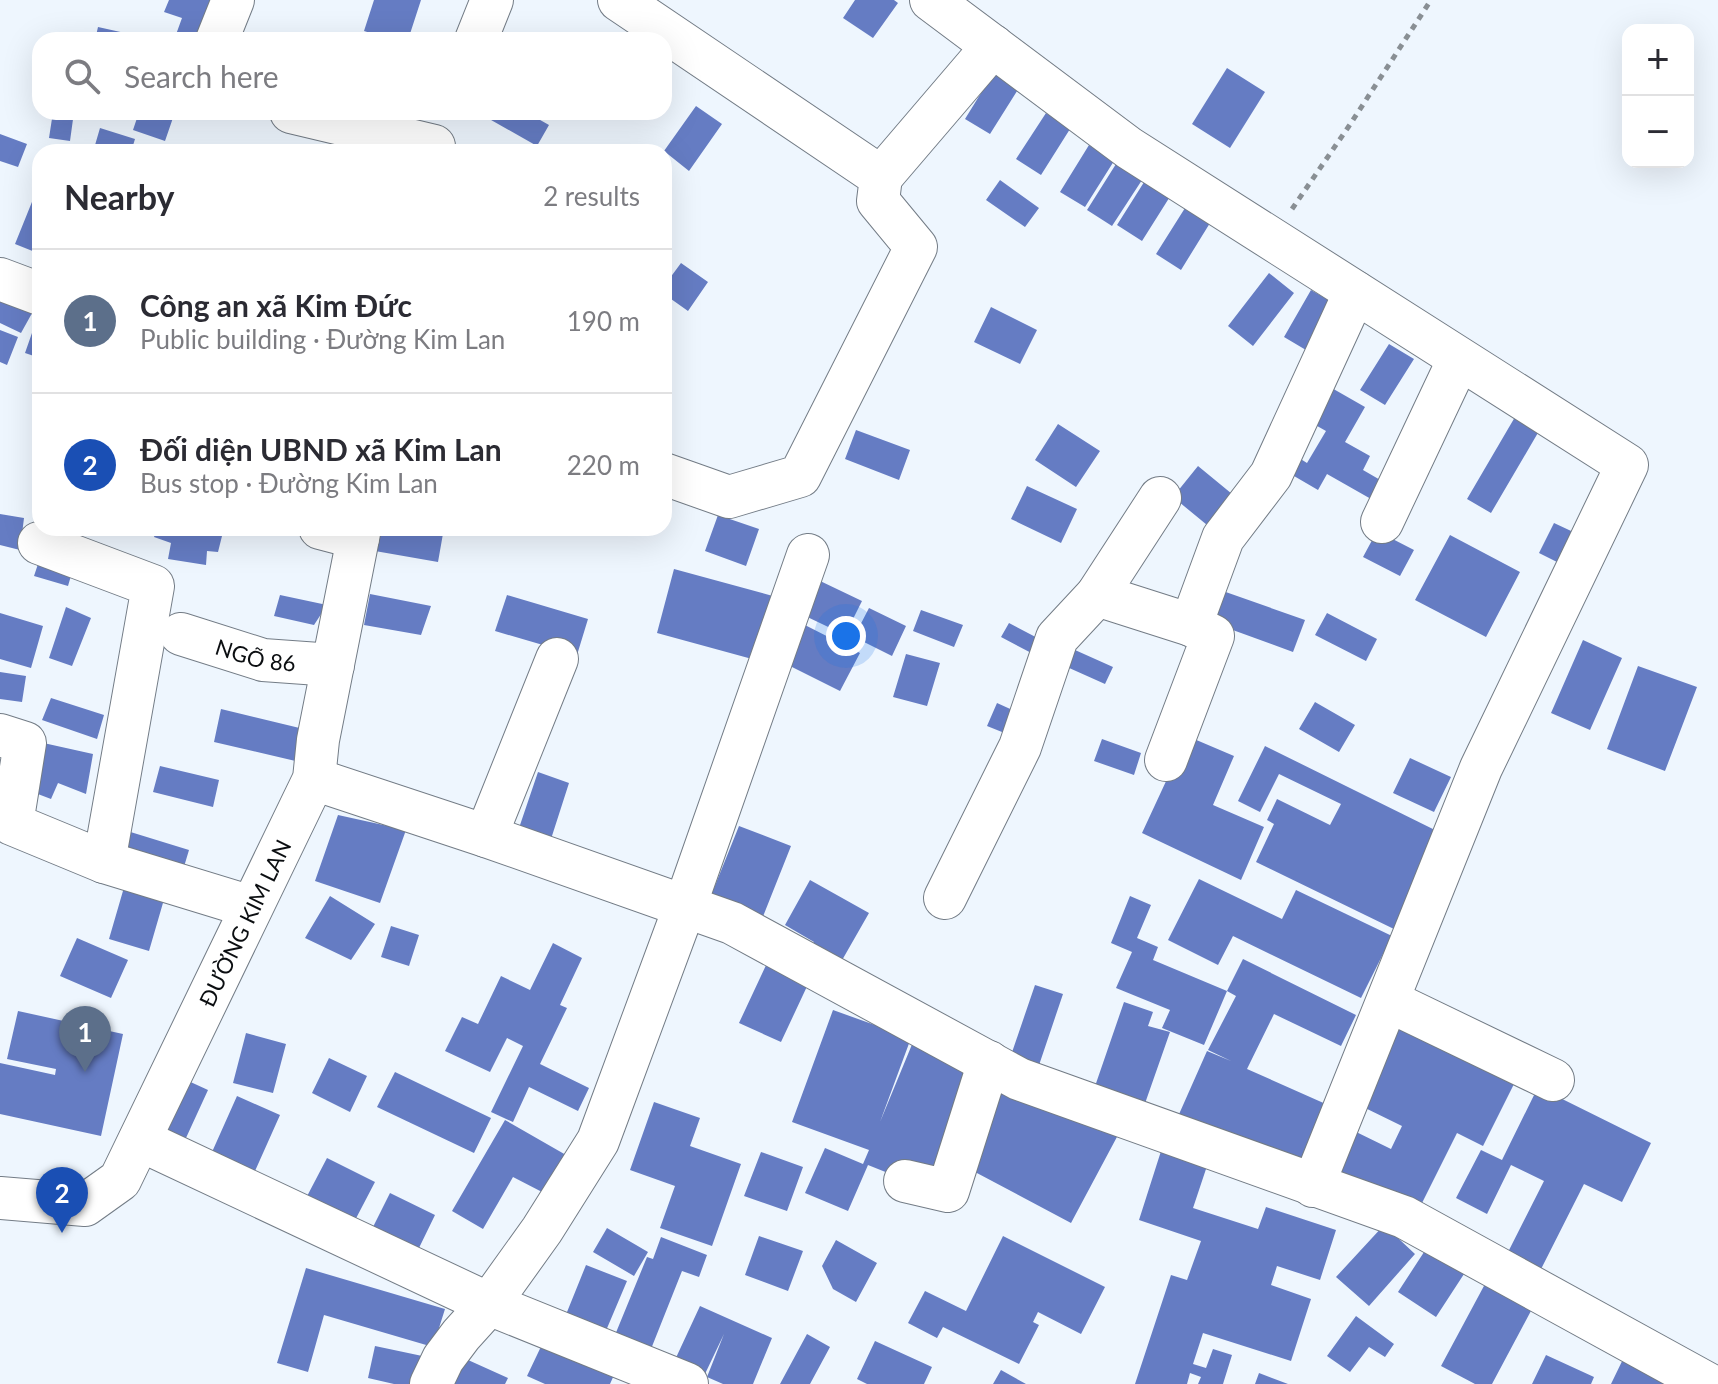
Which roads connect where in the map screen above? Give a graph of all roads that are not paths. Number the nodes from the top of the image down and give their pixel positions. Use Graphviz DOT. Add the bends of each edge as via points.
graph roads {
  1 [pos="233,0"];
  2 [pos="492,0"];
  3 [pos="619,0"];
  4 [pos="931,0"];
  5 [pos="220,32"];
  6 [pos="479,32"];
  7 [pos="666,32"];
  8 [pos="672,36"];
  9 [pos="993,46"];
  10 [pos="338,120"];
  11 [pos="438,137"];
  12 [pos="881,177"];
  13 [pos="0,279"];
  14 [pos="32,291"];
  15 [pos="1355,292"];
  16 [pos="1459,359"];
  17 [pos="672,477"];
  18 [pos="1160,498"];
  19 [pos="1382,522"];
  20 [pos="346,536"];
  21 [pos="39,543"];
  22 [pos="808,555"];
  23 [pos="1097,595"];
  24 [pos="1191,625"];
  25 [pos="181,634"];
  26 [pos="557,659"];
  27 [pos="333,665"];
  28 [pos="0,735"];
  29 [pos="1166,760"];
  30 [pos="314,779"];
  31 [pos="486,836"];
  32 [pos="104,862"];
  33 [pos="945,898"];
  34 [pos="685,906"];
  35 [pos="251,907"];
  36 [pos="1389,1001"];
  37 [pos="989,1062"];
  38 [pos="1553,1080"];
  39 [pos="140,1140"];
  40 [pos="905,1181"];
  41 [pos="1313,1186"];
  42 [pos="0,1198"];
  43 [pos="489,1304"];
  44 [pos="431,1384"];
  45 [pos="687,1384"];
  46 [pos="1708,1384"];
  1 -- 5 [label="street"];
  2 -- 6 [label="street"];
  3 -- 7 [label="street"];
  4 -- 9 [label="street"];
  8 -- 12 [label="street"];
  9 -- 12 [label="street"];
  9 -- 15 [label="street" via="1129,148"];
  10 -- 11 [label="street"];
  12 -- 17 [label="street" via="878,201 916,247 800,476 729,497"];
  13 -- 14 [label="street"];
  15 -- 16 [label="street"];
  15 -- 24 [label="street" via="1271,475 1223,538"];
  16 -- 19 [label="street"];
  16 -- 36 [label="street" via="1627,465 1481,768"];
  18 -- 23 [label="street"];
  20 -- 27 [label="street, ĐƯỜNG KIM LAN"];
  21 -- 32 [label="street" via="153,586"];
  22 -- 34 [label="street"];
  23 -- 24 [label="street"];
  23 -- 33 [label="street" via="1057,638 1020,747"];
  24 -- 29 [label="street" via="1213,636"];
  25 -- 27 [label="street, NGÕ 86" via="263,660"];
  26 -- 31 [label="street"];
  27 -- 30 [label="street, ĐƯỜNG KIM LAN"];
  28 -- 32 [label="street" via="25,743 12,824"];
  30 -- 31 [label="street"];
  30 -- 35 [label="street, ĐƯỜNG KIM LAN"];
  31 -- 34 [label="street"];
  32 -- 35 [label="street"];
  34 -- 37 [label="street" via="732,923"];
  34 -- 43 [label="street" via="598,1141"];
  35 -- 39 [label="street, ĐƯỜNG KIM LAN"];
  36 -- 38 [label="street"];
  36 -- 41 [label="street"];
  37 -- 40 [label="street" via="948,1191"];
  37 -- 41 [label="street" via="1019,1079"];
  39 -- 42 [label="street, ĐƯỜNG KIM LAN" via="120,1180 85,1205"];
  39 -- 43 [label="street"];
  41 -- 46 [label="street" via="1404,1217"];
  43 -- 44 [label="street" via="443,1359"];
  43 -- 45 [label="street"];
}
